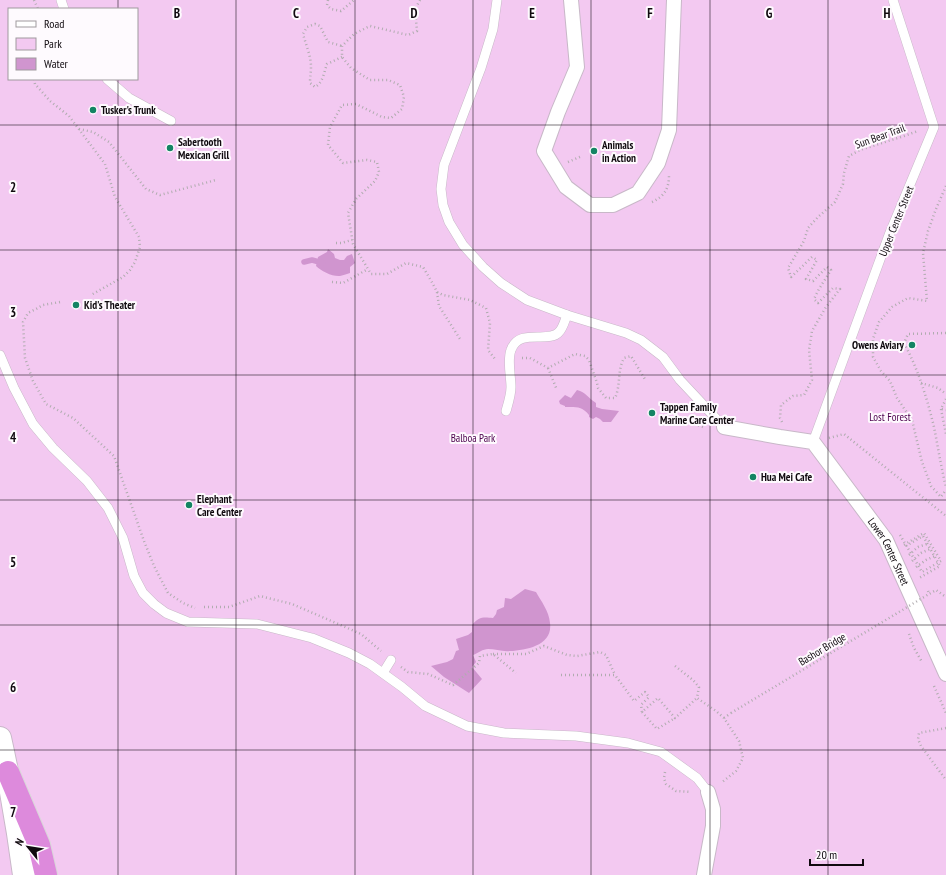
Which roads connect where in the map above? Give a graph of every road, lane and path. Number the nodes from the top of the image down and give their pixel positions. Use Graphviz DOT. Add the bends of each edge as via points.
graph roads {
  1 [pos="328,0"];
  2 [pos="354,0"];
  3 [pos="420,0"];
  4 [pos="497,0"];
  5 [pos="571,0"];
  6 [pos="674,0"];
  7 [pos="893,0"];
  8 [pos="342,46"];
  9 [pos="342,57"];
  10 [pos="34,80"];
  11 [pos="108,80"];
  12 [pos="171,121"];
  13 [pos="934,127"];
  14 [pos="79,129"];
  15 [pos="216,180"];
  16 [pos="946,186"];
  17 [pos="352,240"];
  18 [pos="336,243"];
  19 [pos="368,269"];
  20 [pos="332,282"];
  21 [pos="436,292"];
  22 [pos="91,295"];
  23 [pos="60,302"];
  24 [pos="567,315"];
  25 [pos="946,333"];
  26 [pos="460,338"];
  27 [pos="0,354"];
  28 [pos="510,358"];
  29 [pos="548,368"];
  30 [pos="646,381"];
  31 [pos="920,383"];
  32 [pos="557,390"];
  33 [pos="946,394"];
  34 [pos="946,399"];
  35 [pos="941,409"];
  36 [pos="946,410"];
  37 [pos="506,411"];
  38 [pos="724,427"];
  39 [pos="844,434"];
  40 [pos="946,434"];
  41 [pos="789,439"];
  42 [pos="813,442"];
  43 [pos="946,489"];
  44 [pos="946,516"];
  45 [pos="900,535"];
  46 [pos="927,544"];
  47 [pos="902,546"];
  48 [pos="930,549"];
  49 [pos="908,555"];
  50 [pos="935,556"];
  51 [pos="912,561"];
  52 [pos="916,567"];
  53 [pos="921,577"];
  54 [pos="907,586"];
  55 [pos="926,589"];
  56 [pos="929,594"];
  57 [pos="946,597"];
  58 [pos="493,654"];
  59 [pos="391,660"];
  60 [pos="675,666"];
  61 [pos="383,673"];
  62 [pos="516,673"];
  63 [pos="946,674"];
  64 [pos="560,675"];
  65 [pos="615,675"];
  66 [pos="697,698"];
  67 [pos="642,712"];
  68 [pos="675,718"];
  69 [pos="724,718"];
  70 [pos="946,728"];
  71 [pos="0,738"];
  72 [pos="8,772"];
  73 [pos="665,772"];
  74 [pos="946,780"];
  75 [pos="708,792"];
  76 [pos="24,875"];
  77 [pos="46,875"];
  78 [pos="704,875"];
  1 -- 2 [label="path" via="327,5 331,9 341,11"];
  3 -- 8 [label="path" via="415,9 418,31 408,35 370,26 354,34"];
  4 -- 24 [label="lane" via="493,29 481,68 444,166 442,205 463,245 501,283 527,300"];
  5 -- 6 [label="street" via="577,67 544,151 566,187 590,205 613,205 638,193 658,163 669,130"];
  7 -- 13 [label="lane"];
  8 -- 9 [label="path"];
  8 -- 9 [label="path" via="328,42 320,26 315,24 308,27 303,34 311,68 310,83 318,86 327,64"];
  9 -- 17 [label="path" via="351,68 370,80 388,80 400,85 404,97 402,109 391,118 382,117 356,104 342,105 330,127 328,145 343,163 367,160 377,162 379,172 375,181 356,199 348,213"];
  10 -- 14 [label="path" via="50,101 69,116"];
  11 -- 12 [label="lane" via="129,98"];
  13 -- 41 [label="path, Sun Bear Trail" via="860,150 849,156 843,184 835,202 808,228 804,241 788,268 791,277 812,257 817,260 806,279 813,281 827,267 831,270 814,299 818,303 833,288 840,289 812,331 809,350 812,380 804,396 793,396 781,406 780,418"];
  13 -- 42 [label="lane, Upper Center Street" via="889,235"];
  14 -- 15 [label="path" via="93,132 109,142 146,188 160,195"];
  14 -- 22 [label="path" via="105,164 115,197 139,237 140,247 135,262 123,277"];
  16 -- 43 [label="path" via="928,231 923,254 926,301 908,298 892,307 879,322 873,339 873,357 890,380 897,398 912,420 922,462 931,486 941,497"];
  17 -- 18 [label="path"];
  17 -- 19 [label="path"];
  19 -- 20 [label="path" via="343,283"];
  19 -- 21 [label="path" via="371,274 387,274 406,263 423,267"];
  21 -- 26 [label="path" via="439,306"];
  21 -- 28 [label="path" via="470,300 486,308 490,323 488,350 496,359"];
  23 -- 59 [label="path" via="43,305 28,313 23,322 25,358 33,381 46,404 73,418 114,456 154,566 168,593 195,608 229,607 260,596 292,604 361,634"];
  24 -- 28 [label="lane" via="559,332 553,336 523,338 511,350"];
  24 -- 38 [label="lane" via="641,340 663,357 680,380"];
  25 -- 31 [label="path" via="908,334 904,343 913,360"];
  27 -- 61 [label="lane" via="33,424 87,481 108,508 123,538 134,576 143,593 154,604 166,613 188,622 257,624 312,638 349,653"];
  28 -- 29 [label="path" via="530,358"];
  28 -- 37 [label="lane" via="511,388"];
  29 -- 30 [label="path" via="575,354 585,356 589,360 598,388 606,398 615,398 618,392 620,365 624,358 631,356"];
  29 -- 32 [label="path"];
  31 -- 33 [label="path" via="938,388"];
  31 -- 43 [label="path" via="934,428"];
  34 -- 35 [label="path"];
  35 -- 36 [label="path"];
  35 -- 40 [label="path"];
  38 -- 41 [label="street"];
  39 -- 44 [label="path"];
  41 -- 42 [label="street"];
  42 -- 54 [label="street, Lower Center Street" via="886,540"];
  45 -- 47 [label="path, bridge" via="904,542 907,548 911,554 914,560 922,572 940,561 924,533 918,536 913,540 907,543"];
  46 -- 48 [label="path"];
  46 -- 49 [label="path"];
  46 -- 49 [label="path" via="922,536 904,548"];
  48 -- 50 [label="path"];
  48 -- 51 [label="path"];
  49 -- 51 [label="path"];
  50 -- 52 [label="path"];
  50 -- 53 [label="path" via="940,566"];
  51 -- 52 [label="path"];
  52 -- 53 [label="path"];
  53 -- 54 [label="path"];
  54 -- 63 [label="street, Lower Center Street"];
  55 -- 56 [label="path, bridge"];
  56 -- 57 [label="path" via="936,590"];
  56 -- 69 [label="path, Bashor Bridge, bridge"];
  58 -- 59 [label="path" via="480,656 479,664 454,685 428,674 408,672"];
  58 -- 62 [label="path"];
  58 -- 65 [label="path" via="526,654 544,646 566,655 600,652 606,655"];
  59 -- 61 [label="lane"];
  60 -- 66 [label="path" via="699,687"];
  61 -- 75 [label="lane" via="425,706 467,726 504,733 576,736 661,752 697,778"];
  64 -- 65 [label="path"];
  65 -- 67 [label="path" via="634,701 645,692 649,697 641,705"];
  66 -- 68 [label="path"];
  66 -- 69 [label="path"];
  67 -- 68 [label="path" via="657,729"];
  67 -- 68 [label="path" via="658,698"];
  69 -- 75 [label="path" via="739,741 743,758 736,771"];
  70 -- 74 [label="path" via="918,732 918,739"];
  71 -- 72 [label="street"];
  72 -- 76 [label="street"];
  72 -- 77 [label="highway" via="39,845"];
  73 -- 75 [label="path" via="666,784 676,791"];
  75 -- 78 [label="street" via="713,809 713,826"];
}
